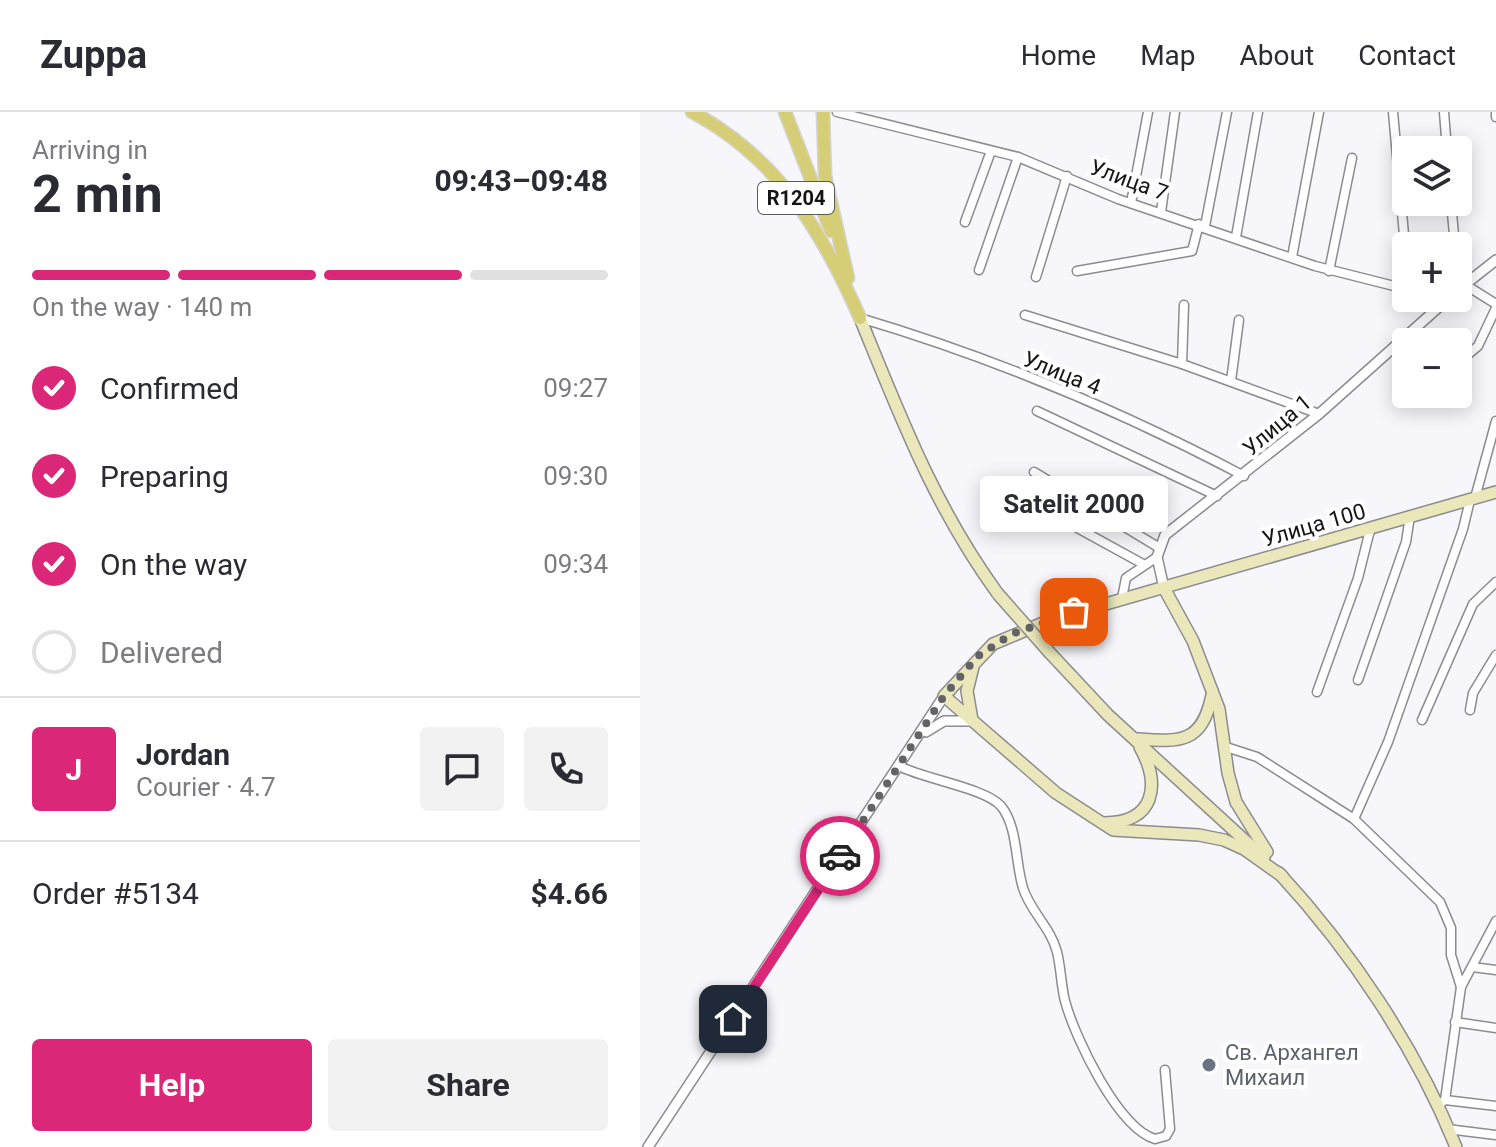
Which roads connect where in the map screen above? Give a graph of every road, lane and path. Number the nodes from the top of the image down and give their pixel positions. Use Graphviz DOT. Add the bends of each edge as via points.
graph roads {
  1 [pos="692,112"];
  2 [pos="785,112"];
  3 [pos="823,112"];
  4 [pos="837,112"];
  5 [pos="1148,112"];
  6 [pos="1175,112"];
  7 [pos="1227,112"];
  8 [pos="1258,112"];
  9 [pos="1319,112"];
  10 [pos="1393,112"];
  11 [pos="1444,112"];
  12 [pos="1446,136"];
  13 [pos="991,151"];
  14 [pos="1018,157"];
  15 [pos="1352,158"];
  16 [pos="1067,176"];
  17 [pos="1131,203"];
  18 [pos="1161,212"];
  19 [pos="965,222"];
  20 [pos="1202,225"];
  21 [pos="1404,232"];
  22 [pos="1236,237"];
  23 [pos="1292,257"];
  24 [pos="1496,260"];
  25 [pos="979,270"];
  26 [pos="1077,271"];
  27 [pos="1329,271"];
  28 [pos="846,272"];
  29 [pos="1472,275"];
  30 [pos="1036,277"];
  31 [pos="1392,286"];
  32 [pos="1472,291"];
  33 [pos="1184,305"];
  34 [pos="1496,306"];
  35 [pos="1433,312"];
  36 [pos="1025,315"];
  37 [pos="860,318"];
  38 [pos="1239,320"];
  39 [pos="1472,351"];
  40 [pos="1182,364"];
  41 [pos="1231,381"];
  42 [pos="1037,411"];
  43 [pos="1319,414"];
  44 [pos="1496,421"];
  45 [pos="1034,472"];
  46 [pos="1244,476"];
  47 [pos="1496,492"];
  48 [pos="1217,496"];
  49 [pos="1021,497"];
  50 [pos="1472,499"];
  51 [pos="1410,516"];
  52 [pos="1370,530"];
  53 [pos="1157,552"];
  54 [pos="1143,564"];
  55 [pos="1496,582"];
  56 [pos="1164,588"];
  57 [pos="1122,598"];
  58 [pos="1496,655"];
  59 [pos="978,656"];
  60 [pos="1358,680"];
  61 [pos="1317,692"];
  62 [pos="1212,695"];
  63 [pos="944,696"];
  64 [pos="1470,710"];
  65 [pos="1422,720"];
  66 [pos="972,721"];
  67 [pos="917,739"];
  68 [pos="1136,739"];
  69 [pos="1223,746"];
  70 [pos="899,766"];
  71 [pos="1354,819"];
  72 [pos="1100,823"];
  73 [pos="1282,876"];
  74 [pos="1496,921"];
  75 [pos="1472,967"];
  76 [pos="1496,970"];
  77 [pos="1461,987"];
  78 [pos="1455,1022"];
  79 [pos="1496,1028"];
  80 [pos="1165,1070"];
  81 [pos="1441,1103"];
  82 [pos="1496,1106"];
  83 [pos="1447,1129"];
  84 [pos="1496,1135"];
  85 [pos="1452,1145"];
  86 [pos="648,1147"];
  1 -- 37 [label="main road, R1204" via="751,151 782,181 825,245"];
  2 -- 28 [label="main road, R1204"];
  3 -- 28 [label="main road, R1204" via="825,176"];
  4 -- 13 [label="street, Улица 7"];
  5 -- 17 [label="street"];
  6 -- 18 [label="street"];
  7 -- 20 [label="street"];
  8 -- 22 [label="street"];
  9 -- 23 [label="street"];
  10 -- 21 [label="street"];
  11 -- 12 [label="street"];
  13 -- 14 [label="street, Улица 7"];
  13 -- 19 [label="street"];
  14 -- 16 [label="street, Улица 7"];
  14 -- 25 [label="street"];
  15 -- 27 [label="street"];
  16 -- 17 [label="street, Улица 7"];
  16 -- 30 [label="street"];
  17 -- 18 [label="street, Улица 7"];
  18 -- 20 [label="street, Улица 7"];
  20 -- 22 [label="street, Улица 7"];
  20 -- 26 [label="street" via="1192,251"];
  22 -- 23 [label="street, Улица 7"];
  23 -- 27 [label="street, Улица 7"];
  24 -- 29 [label="street"];
  27 -- 31 [label="street, Улица 7"];
  28 -- 37 [label="main road, R1204"];
  32 -- 34 [label="street"];
  33 -- 40 [label="street"];
  34 -- 39 [label="street"];
  35 -- 43 [label="street, Улица 1"];
  36 -- 40 [label="street"];
  37 -- 46 [label="street, Улица 4" via="1100,408"];
  37 -- 68 [label="main road, R1204, bridge" via="955,532 998,594"];
  38 -- 41 [label="street"];
  40 -- 41 [label="street"];
  41 -- 43 [label="street"];
  42 -- 48 [label="street"];
  43 -- 46 [label="street, Улица 1"];
  44 -- 50 [label="street"];
  45 -- 53 [label="street"];
  46 -- 48 [label="street, Улица 1"];
  47 -- 50 [label="main road, Улица 100"];
  48 -- 53 [label="street, Улица 1" via="1165,535"];
  49 -- 54 [label="street"];
  50 -- 51 [label="main road, Улица 100"];
  50 -- 71 [label="street" via="1388,742"];
  51 -- 52 [label="main road, Улица 100"];
  51 -- 60 [label="street" via="1406,542"];
  52 -- 56 [label="main road, Улица 100"];
  52 -- 61 [label="street"];
  53 -- 54 [label="street"];
  53 -- 56 [label="street"];
  54 -- 57 [label="street" via="1126,578"];
  55 -- 65 [label="street" via="1473,604"];
  56 -- 57 [label="main road, Улица 100"];
  56 -- 62 [label="main road" via="1193,641"];
  57 -- 59 [label="main road, Улица 100" via="1012,634"];
  58 -- 64 [label="street" via="1473,693"];
  59 -- 63 [label="main road, Улица 100"];
  59 -- 66 [label="main road" via="967,691"];
  62 -- 68 [label="main road" via="1199,730 1171,741"];
  62 -- 69 [label="main road"];
  63 -- 66 [label="main road"];
  63 -- 67 [label="street"];
  66 -- 67 [label="street" via="944,721"];
  66 -- 72 [label="main road"];
  67 -- 70 [label="street"];
  68 -- 72 [label="main road" via="1149,762 1152,794 1133,817"];
  68 -- 73 [label="main road, R1204"];
  69 -- 71 [label="street" via="1257,757"];
  69 -- 73 [label="main road" via="1236,802"];
  70 -- 80 [label="street" via="996,801 1003,809 1023,891 1057,952 1073,1025 1121,1115 1155,1139 1170,1129"];
  70 -- 86 [label="street"];
  71 -- 77 [label="street" via="1440,902 1451,928 1451,955"];
  72 -- 73 [label="main road" via="1127,834 1224,840"];
  73 -- 81 [label="main road, R1204" via="1362,978"];
  74 -- 75 [label="street"];
  75 -- 76 [label="street"];
  75 -- 77 [label="street"];
  77 -- 78 [label="street"];
  78 -- 79 [label="street"];
  78 -- 81 [label="street"];
  81 -- 82 [label="street"];
  81 -- 83 [label="main road, R1204"];
  83 -- 84 [label="street"];
  83 -- 85 [label="main road, R1204"];
}
